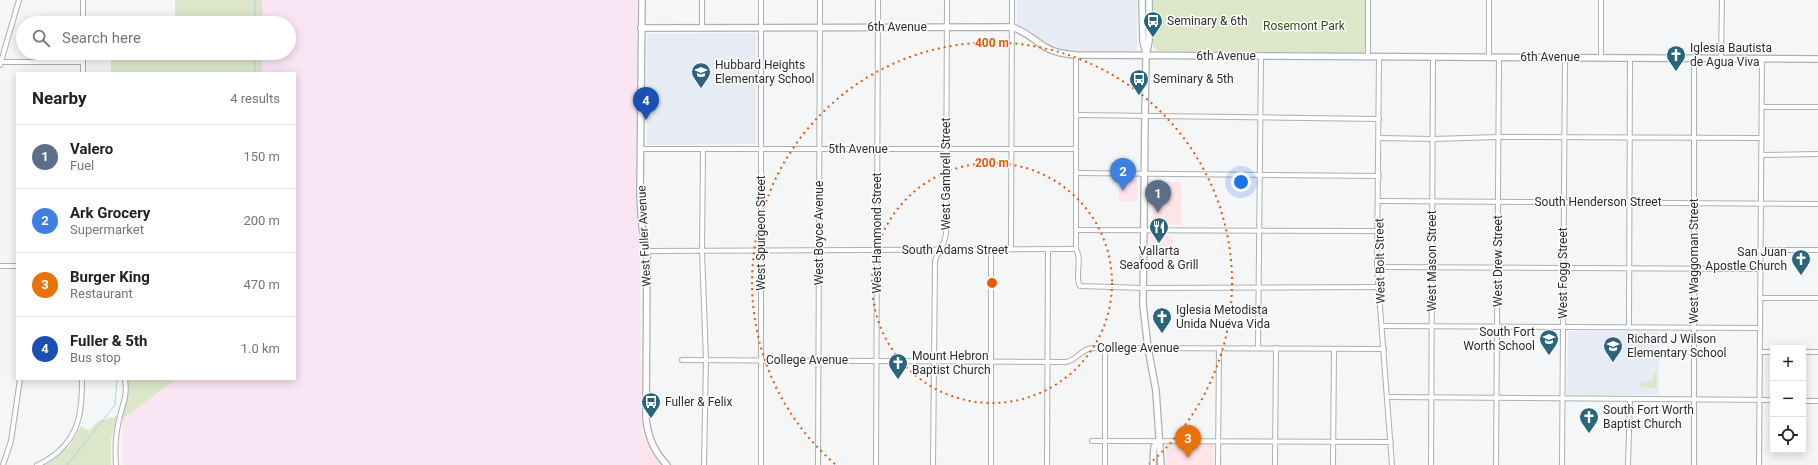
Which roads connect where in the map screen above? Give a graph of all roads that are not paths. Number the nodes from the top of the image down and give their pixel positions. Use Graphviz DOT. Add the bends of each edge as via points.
graph roads {
  1 [pos="18,0"];
  2 [pos="83,0"];
  3 [pos="642,0"];
  4 [pos="702,0"];
  5 [pos="761,0"];
  6 [pos="820,0"];
  7 [pos="878,0"];
  8 [pos="947,0"];
  9 [pos="1012,0"];
  10 [pos="1142,0"];
  11 [pos="1149,0"];
  12 [pos="1368,0"];
  13 [pos="1489,0"];
  14 [pos="1601,0"];
  15 [pos="1722,0"];
  16 [pos="83,16"];
  17 [pos="761,27"];
  18 [pos="820,27"];
  19 [pos="878,27"];
  20 [pos="947,27"];
  21 [pos="1012,27"];
  22 [pos="641,28"];
  23 [pos="702,28"];
  24 [pos="1076,55"];
  25 [pos="1146,56"];
  26 [pos="1261,56"];
  27 [pos="1368,56"];
  28 [pos="1379,56"];
  29 [pos="1433,56"];
  30 [pos="1489,57"];
  31 [pos="1499,57"];
  32 [pos="1565,57"];
  33 [pos="1602,57"];
  34 [pos="1630,58"];
  35 [pos="1694,58"];
  36 [pos="1721,58"];
  37 [pos="1762,58"];
  38 [pos="1818,59"];
  39 [pos="83,62"];
  40 [pos="0,63"];
  41 [pos="83,72"];
  42 [pos="1762,107"];
  43 [pos="1818,107"];
  44 [pos="1076,115"];
  45 [pos="1144,116"];
  46 [pos="1260,118"];
  47 [pos="1379,119"];
  48 [pos="1498,137"];
  49 [pos="1564,137"];
  50 [pos="1630,137"];
  51 [pos="1694,137"];
  52 [pos="1379,138"];
  53 [pos="1761,138"];
  54 [pos="1432,139"];
  55 [pos="641,149"];
  56 [pos="703,149"];
  57 [pos="761,149"];
  58 [pos="819,149"];
  59 [pos="877,149"];
  60 [pos="946,149"];
  61 [pos="1011,149"];
  62 [pos="1076,149"];
  63 [pos="1818,154"];
  64 [pos="1761,155"];
  65 [pos="1076,173"];
  66 [pos="1144,173"];
  67 [pos="1260,174"];
  68 [pos="1379,176"];
  69 [pos="1379,201"];
  70 [pos="1432,201"];
  71 [pos="1498,202"];
  72 [pos="1564,202"];
  73 [pos="1630,202"];
  74 [pos="1694,203"];
  75 [pos="1761,203"];
  76 [pos="1818,204"];
  77 [pos="1076,230"];
  78 [pos="1259,230"];
  79 [pos="1379,230"];
  80 [pos="1144,231"];
  81 [pos="991,249"];
  82 [pos="1011,249"];
  83 [pos="1048,249"];
  84 [pos="1076,249"];
  85 [pos="761,250"];
  86 [pos="819,250"];
  87 [pos="877,250"];
  88 [pos="941,250"];
  89 [pos="1760,250"];
  90 [pos="1818,250"];
  91 [pos="647,251"];
  92 [pos="702,251"];
  93 [pos="0,266"];
  94 [pos="16,266"];
  95 [pos="1378,267"];
  96 [pos="1432,267"];
  97 [pos="1498,268"];
  98 [pos="1564,268"];
  99 [pos="1629,268"];
  100 [pos="1694,268"];
  101 [pos="1760,269"];
  102 [pos="1380,287"];
  103 [pos="1143,288"];
  104 [pos="1259,288"];
  105 [pos="1760,298"];
  106 [pos="1818,298"];
  107 [pos="1382,326"];
  108 [pos="1432,326"];
  109 [pos="1497,326"];
  110 [pos="1563,327"];
  111 [pos="1629,327"];
  112 [pos="1694,328"];
  113 [pos="1760,328"];
  114 [pos="1105,348"];
  115 [pos="1148,348"];
  116 [pos="1219,348"];
  117 [pos="1258,348"];
  118 [pos="1276,348"];
  119 [pos="1334,349"];
  120 [pos="1384,349"];
  121 [pos="1760,352"];
  122 [pos="1770,352"];
  123 [pos="1806,352"];
  124 [pos="1818,352"];
  125 [pos="682,360"];
  126 [pos="706,360"];
  127 [pos="762,360"];
  128 [pos="819,361"];
  129 [pos="876,361"];
  130 [pos="934,361"];
  131 [pos="991,361"];
  132 [pos="1048,362"];
  133 [pos="20,380"];
  134 [pos="82,380"];
  135 [pos="125,380"];
  136 [pos="1387,397"];
  137 [pos="1432,397"];
  138 [pos="1497,398"];
  139 [pos="1563,399"];
  140 [pos="1630,399"];
  141 [pos="1694,400"];
  142 [pos="1759,400"];
  143 [pos="1770,400"];
  144 [pos="1806,401"];
  145 [pos="1818,401"];
  146 [pos="1092,441"];
  147 [pos="1106,441"];
  148 [pos="1158,441"];
  149 [pos="1219,441"];
  150 [pos="1275,441"];
  151 [pos="1334,441"];
  152 [pos="1390,442"];
  153 [pos="3,465"];
  154 [pos="37,465"];
  155 [pos="116,465"];
  156 [pos="667,465"];
  157 [pos="704,465"];
  158 [pos="761,465"];
  159 [pos="818,465"];
  160 [pos="876,465"];
  161 [pos="933,465"];
  162 [pos="991,465"];
  163 [pos="1047,465"];
  164 [pos="1105,465"];
  165 [pos="1153,465"];
  166 [pos="1161,465"];
  167 [pos="1218,465"];
  168 [pos="1275,465"];
  169 [pos="1333,465"];
  170 [pos="1392,465"];
  171 [pos="1431,465"];
  172 [pos="1496,465"];
  173 [pos="1562,465"];
  174 [pos="1628,465"];
  175 [pos="1694,465"];
  176 [pos="1759,465"];
  1 -- 40 [label="street"];
  2 -- 16 [label="street"];
  3 -- 22 [label="street, West Fuller Avenue"];
  4 -- 23 [label="street"];
  5 -- 17 [label="street, West Spurgeon Street"];
  6 -- 18 [label="street, West Boyce Avenue"];
  7 -- 19 [label="street, West Hammond Street"];
  8 -- 20 [label="street, West Gambrell Street"];
  9 -- 21 [label="street"];
  10 -- 25 [label="street"];
  11 -- 25 [label="street" via="1149,41"];
  12 -- 27 [label="street"];
  13 -- 30 [label="street"];
  14 -- 33 [label="street"];
  15 -- 36 [label="street"];
  17 -- 18 [label="street, 6th Avenue"];
  17 -- 23 [label="street, 6th Avenue"];
  17 -- 57 [label="street, West Spurgeon Street"];
  18 -- 19 [label="street, 6th Avenue"];
  18 -- 58 [label="street, West Boyce Avenue"];
  19 -- 20 [label="street, 6th Avenue"];
  19 -- 59 [label="street, West Hammond Street"];
  20 -- 21 [label="street, 6th Avenue"];
  20 -- 60 [label="street, West Gambrell Street"];
  21 -- 24 [label="street, 6th Avenue" via="1062,54"];
  21 -- 61 [label="street"];
  22 -- 23 [label="street, 6th Avenue"];
  22 -- 55 [label="street, West Fuller Avenue"];
  24 -- 25 [label="street, 6th Avenue"];
  24 -- 44 [label="street"];
  25 -- 26 [label="street, 6th Avenue"];
  25 -- 45 [label="street"];
  26 -- 27 [label="street, 6th Avenue"];
  26 -- 46 [label="street"];
  27 -- 28 [label="street, 6th Avenue"];
  28 -- 29 [label="street, 6th Avenue"];
  28 -- 47 [label="street, West Bolt Street"];
  29 -- 30 [label="street, 6th Avenue"];
  29 -- 54 [label="street, West Mason Street"];
  30 -- 31 [label="street, 6th Avenue"];
  31 -- 32 [label="street, 6th Avenue"];
  31 -- 48 [label="street, West Drew Street"];
  32 -- 33 [label="street, 6th Avenue"];
  32 -- 49 [label="street, West Fogg Street"];
  33 -- 34 [label="street, 6th Avenue"];
  34 -- 35 [label="street, 6th Avenue"];
  34 -- 50 [label="street"];
  35 -- 36 [label="street, 6th Avenue"];
  35 -- 51 [label="street, West Waggoman Street"];
  36 -- 37 [label="street, 6th Avenue"];
  37 -- 38 [label="street, 6th Avenue"];
  37 -- 42 [label="street"];
  39 -- 40 [label="street"];
  39 -- 41 [label="street"];
  42 -- 43 [label="street"];
  42 -- 53 [label="street"];
  44 -- 45 [label="street"];
  44 -- 62 [label="street"];
  45 -- 46 [label="street"];
  45 -- 66 [label="street"];
  46 -- 47 [label="street"];
  46 -- 67 [label="street"];
  47 -- 52 [label="street, West Bolt Street"];
  48 -- 49 [label="street"];
  48 -- 54 [label="street"];
  48 -- 71 [label="street, West Drew Street"];
  49 -- 50 [label="street"];
  49 -- 72 [label="street, West Fogg Street"];
  50 -- 51 [label="street"];
  50 -- 73 [label="street"];
  51 -- 53 [label="street"];
  51 -- 74 [label="street, West Waggoman Street"];
  52 -- 54 [label="street"];
  52 -- 68 [label="street, West Bolt Street"];
  53 -- 64 [label="street"];
  54 -- 70 [label="street, West Mason Street"];
  55 -- 56 [label="street, 5th Avenue"];
  55 -- 91 [label="street, West Fuller Avenue" via="641,215"];
  56 -- 57 [label="street, 5th Avenue"];
  56 -- 92 [label="street"];
  57 -- 58 [label="street, 5th Avenue"];
  57 -- 85 [label="street, West Spurgeon Street"];
  58 -- 59 [label="street, 5th Avenue"];
  58 -- 86 [label="street, West Boyce Avenue"];
  59 -- 60 [label="street, 5th Avenue"];
  59 -- 87 [label="street, West Hammond Street"];
  60 -- 61 [label="street, 5th Avenue"];
  60 -- 88 [label="street, West Gambrell Street" via="946,233"];
  61 -- 62 [label="street, 5th Avenue"];
  61 -- 82 [label="street"];
  62 -- 65 [label="street"];
  63 -- 64 [label="street"];
  64 -- 75 [label="street"];
  65 -- 66 [label="street"];
  65 -- 77 [label="street"];
  66 -- 67 [label="street"];
  66 -- 80 [label="street"];
  67 -- 68 [label="street"];
  67 -- 78 [label="street"];
  68 -- 69 [label="street, West Bolt Street"];
  69 -- 70 [label="street, South Henderson Street"];
  69 -- 79 [label="street, West Bolt Street"];
  70 -- 71 [label="street, South Henderson Street"];
  70 -- 96 [label="street, West Mason Street"];
  71 -- 72 [label="street, South Henderson Street"];
  71 -- 97 [label="street, West Drew Street"];
  72 -- 73 [label="street, South Henderson Street"];
  72 -- 98 [label="street, West Fogg Street"];
  73 -- 74 [label="street, South Henderson Street"];
  73 -- 99 [label="street"];
  74 -- 75 [label="street, South Henderson Street"];
  74 -- 100 [label="street, West Waggoman Street"];
  75 -- 76 [label="street, South Henderson Street"];
  75 -- 89 [label="street"];
  77 -- 80 [label="street"];
  77 -- 84 [label="street"];
  78 -- 79 [label="street"];
  78 -- 80 [label="street"];
  78 -- 104 [label="street"];
  79 -- 95 [label="street, West Bolt Street"];
  80 -- 103 [label="street"];
  81 -- 82 [label="street, South Adams Street"];
  81 -- 88 [label="street, South Adams Street"];
  81 -- 131 [label="street"];
  82 -- 83 [label="street, South Adams Street"];
  83 -- 84 [label="street, South Adams Street"];
  83 -- 132 [label="street"];
  84 -- 103 [label="street" via="1079,258 1079,285 1084,288"];
  85 -- 86 [label="street, South Adams Street"];
  85 -- 92 [label="street, South Adams Street"];
  85 -- 127 [label="street, West Spurgeon Street"];
  86 -- 87 [label="street, South Adams Street"];
  86 -- 128 [label="street, West Boyce Avenue"];
  87 -- 88 [label="street, South Adams Street"];
  87 -- 129 [label="street, West Hammond Street"];
  88 -- 130 [label="street, West Gambrell Street" via="935,261"];
  89 -- 90 [label="street"];
  89 -- 101 [label="street"];
  91 -- 92 [label="street, South Adams Street"];
  91 -- 156 [label="street, West Fuller Avenue" via="646,419 648,434 657,453"];
  92 -- 126 [label="street"];
  93 -- 94 [label="street"];
  95 -- 96 [label="street"];
  95 -- 102 [label="street, West Bolt Street"];
  96 -- 97 [label="street"];
  96 -- 108 [label="street, West Mason Street"];
  97 -- 98 [label="street"];
  97 -- 109 [label="street, West Drew Street"];
  98 -- 99 [label="street"];
  98 -- 110 [label="street, West Fogg Street"];
  99 -- 100 [label="street"];
  99 -- 111 [label="street"];
  100 -- 101 [label="street"];
  100 -- 112 [label="street, West Waggoman Street"];
  101 -- 105 [label="street"];
  102 -- 104 [label="street"];
  102 -- 107 [label="street, West Bolt Street"];
  103 -- 104 [label="street"];
  103 -- 115 [label="street"];
  104 -- 117 [label="street"];
  105 -- 106 [label="street"];
  105 -- 113 [label="street"];
  107 -- 108 [label="street"];
  107 -- 120 [label="street, West Bolt Street"];
  108 -- 109 [label="street"];
  108 -- 137 [label="street, West Mason Street"];
  109 -- 110 [label="street"];
  109 -- 138 [label="street, West Drew Street"];
  110 -- 111 [label="street"];
  110 -- 139 [label="street, West Fogg Street"];
  111 -- 112 [label="street"];
  112 -- 113 [label="street"];
  112 -- 141 [label="street, West Waggoman Street"];
  113 -- 121 [label="street"];
  114 -- 115 [label="street, College Avenue"];
  114 -- 132 [label="street, College Avenue" via="1086,349 1074,361"];
  114 -- 147 [label="street"];
  115 -- 116 [label="street, College Avenue"];
  115 -- 148 [label="street" via="1157,398"];
  116 -- 117 [label="street, College Avenue"];
  116 -- 149 [label="street"];
  117 -- 118 [label="street, College Avenue"];
  118 -- 119 [label="street, College Avenue"];
  118 -- 150 [label="street"];
  119 -- 120 [label="street, College Avenue"];
  119 -- 151 [label="street"];
  120 -- 136 [label="street, West Bolt Street"];
  121 -- 122 [label="street"];
  121 -- 142 [label="street"];
  123 -- 124 [label="street"];
  125 -- 126 [label="street, College Avenue"];
  126 -- 127 [label="street, College Avenue"];
  126 -- 157 [label="street"];
  127 -- 128 [label="street, College Avenue"];
  127 -- 158 [label="street, West Spurgeon Street"];
  128 -- 129 [label="street, College Avenue"];
  128 -- 159 [label="street, West Boyce Avenue"];
  129 -- 130 [label="street, College Avenue"];
  129 -- 160 [label="street, West Hammond Street"];
  130 -- 131 [label="street, College Avenue"];
  130 -- 161 [label="street, West Gambrell Street"];
  131 -- 132 [label="street, College Avenue"];
  131 -- 162 [label="street"];
  132 -- 163 [label="street"];
  133 -- 153 [label="street" via="11,441"];
  134 -- 154 [label="street" via="82,404 78,425 62,449"];
  135 -- 155 [label="street" via="125,403 114,442"];
  136 -- 137 [label="street"];
  136 -- 152 [label="street, West Bolt Street"];
  137 -- 138 [label="street"];
  137 -- 171 [label="street, West Mason Street"];
  138 -- 139 [label="street"];
  138 -- 172 [label="street, West Drew Street"];
  139 -- 140 [label="street"];
  139 -- 173 [label="street, West Fogg Street"];
  140 -- 141 [label="street"];
  140 -- 174 [label="street"];
  141 -- 142 [label="street"];
  141 -- 175 [label="street, West Waggoman Street"];
  142 -- 143 [label="street"];
  142 -- 176 [label="street"];
  144 -- 145 [label="street"];
  146 -- 147 [label="street"];
  147 -- 148 [label="street"];
  147 -- 164 [label="street"];
  148 -- 149 [label="street"];
  148 -- 165 [label="street" via="1154,448"];
  148 -- 166 [label="street" via="1161,448"];
  149 -- 150 [label="street"];
  149 -- 167 [label="street"];
  150 -- 151 [label="street"];
  150 -- 168 [label="street"];
  151 -- 152 [label="street"];
  151 -- 169 [label="street"];
  152 -- 170 [label="street, West Bolt Street"];
}
